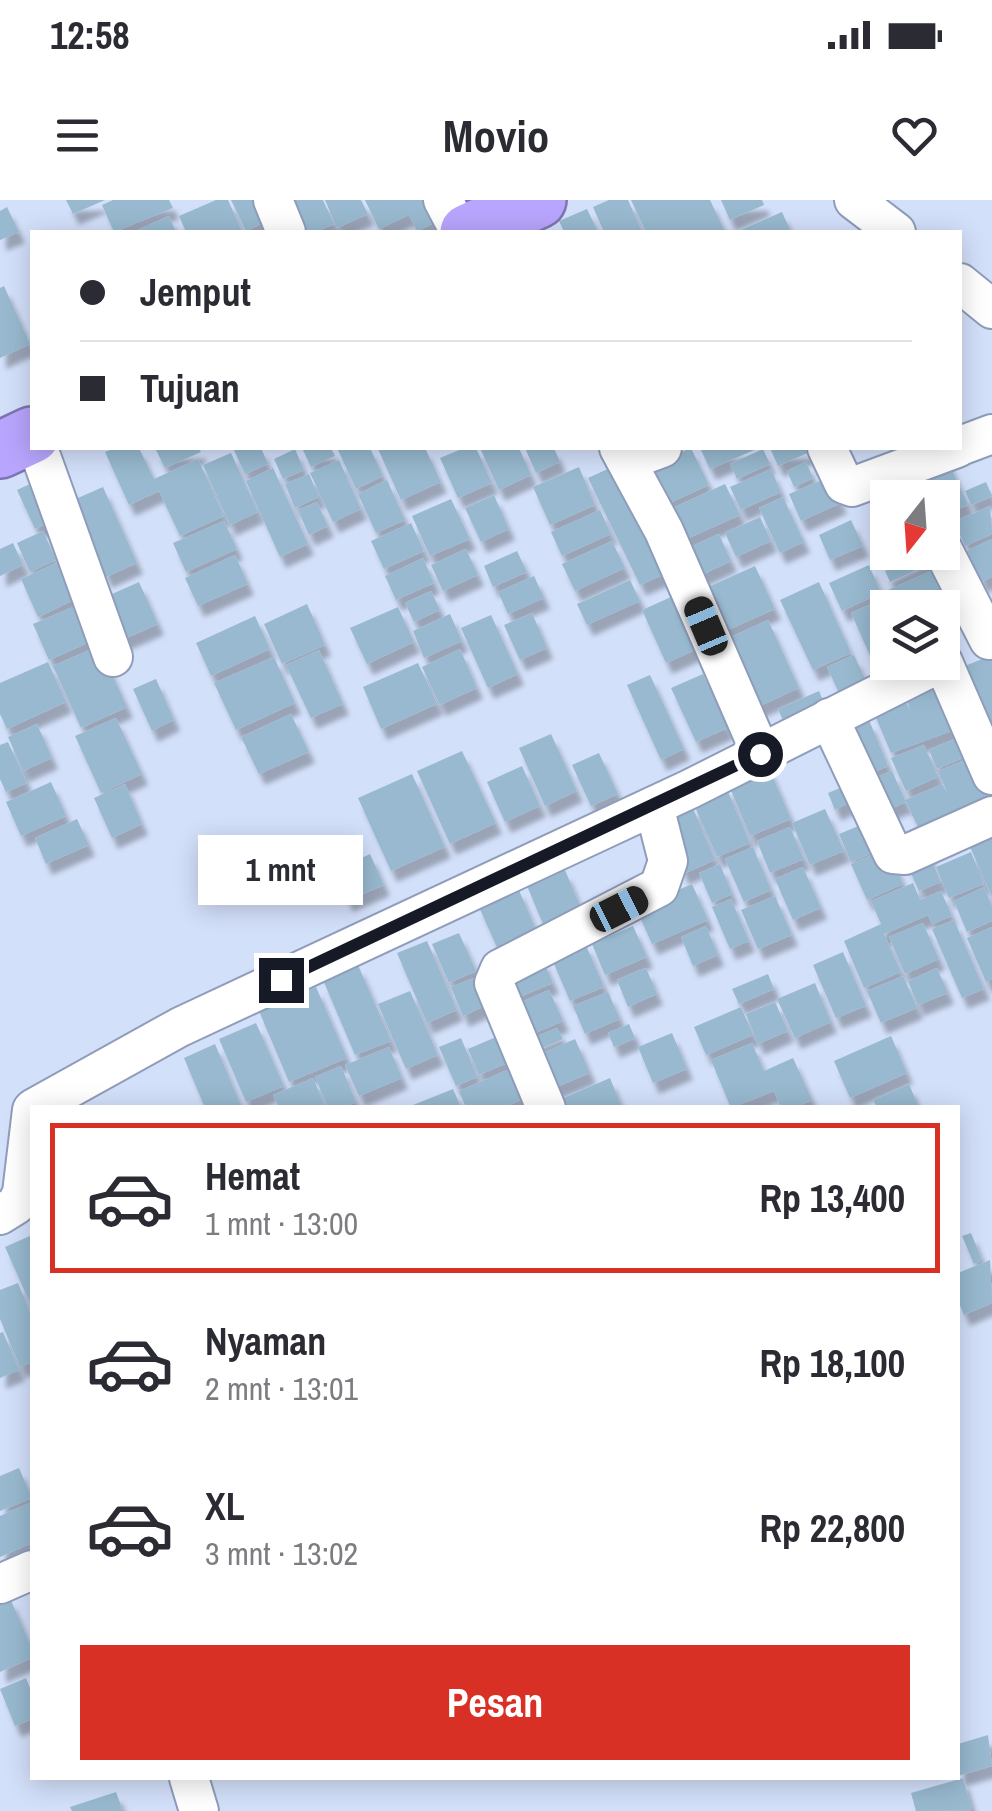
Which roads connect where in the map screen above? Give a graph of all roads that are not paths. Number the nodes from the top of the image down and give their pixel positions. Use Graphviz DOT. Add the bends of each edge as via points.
graph roads {
  1 [pos="274,200"];
  2 [pos="443,200"];
  3 [pos="854,200"];
  4 [pos="497,223"];
  5 [pos="285,230"];
  6 [pos="893,230"];
  7 [pos="962,285"];
  8 [pos="992,309"];
  9 [pos="992,434"];
  10 [pos="30,436"];
  11 [pos="962,446"];
  12 [pos="0,450"];
  13 [pos="39,450"];
  14 [pos="649,450"];
  15 [pos="829,450"];
  16 [pos="955,450"];
  17 [pos="623,454"];
  18 [pos="913,480"];
  19 [pos="870,486"];
  20 [pos="954,570"];
  21 [pos="991,639"];
  22 [pos="960,654"];
  23 [pos="113,658"];
  24 [pos="906,680"];
  25 [pos="950,680"];
  26 [pos="829,718"];
  27 [pos="760,754"];
  28 [pos="992,775"];
  29 [pos="654,806"];
  30 [pos="992,816"];
  31 [pos="40,1105"];
  32 [pos="545,1105"];
  33 [pos="30,1132"];
  34 [pos="0,1216"];
  35 [pos="30,1571"];
  36 [pos="0,1584"];
  37 [pos="190,1780"];
  38 [pos="198,1811"];
  1 -- 5 [label="street"];
  2 -- 4 [label="street"];
  3 -- 6 [label="street"];
  7 -- 8 [label="street"];
  9 -- 11 [label="street"];
  10 -- 12 [label="highway"];
  13 -- 23 [label="street"];
  14 -- 17 [label="street"];
  15 -- 19 [label="street" via="844,484"];
  16 -- 18 [label="street"];
  17 -- 27 [label="street" via="664,531"];
  20 -- 21 [label="street"];
  21 -- 22 [label="street"];
  24 -- 26 [label="street"];
  25 -- 28 [label="street"];
  26 -- 27 [label="street"];
  26 -- 30 [label="street" via="894,854"];
  27 -- 29 [label="street"];
  29 -- 31 [label="street" via="180,1027"];
  29 -- 32 [label="street" via="668,862 659,886 500,969 495,978"];
  33 -- 34 [label="street" via="22,1193"];
  35 -- 36 [label="street"];
  37 -- 38 [label="street"];
}
